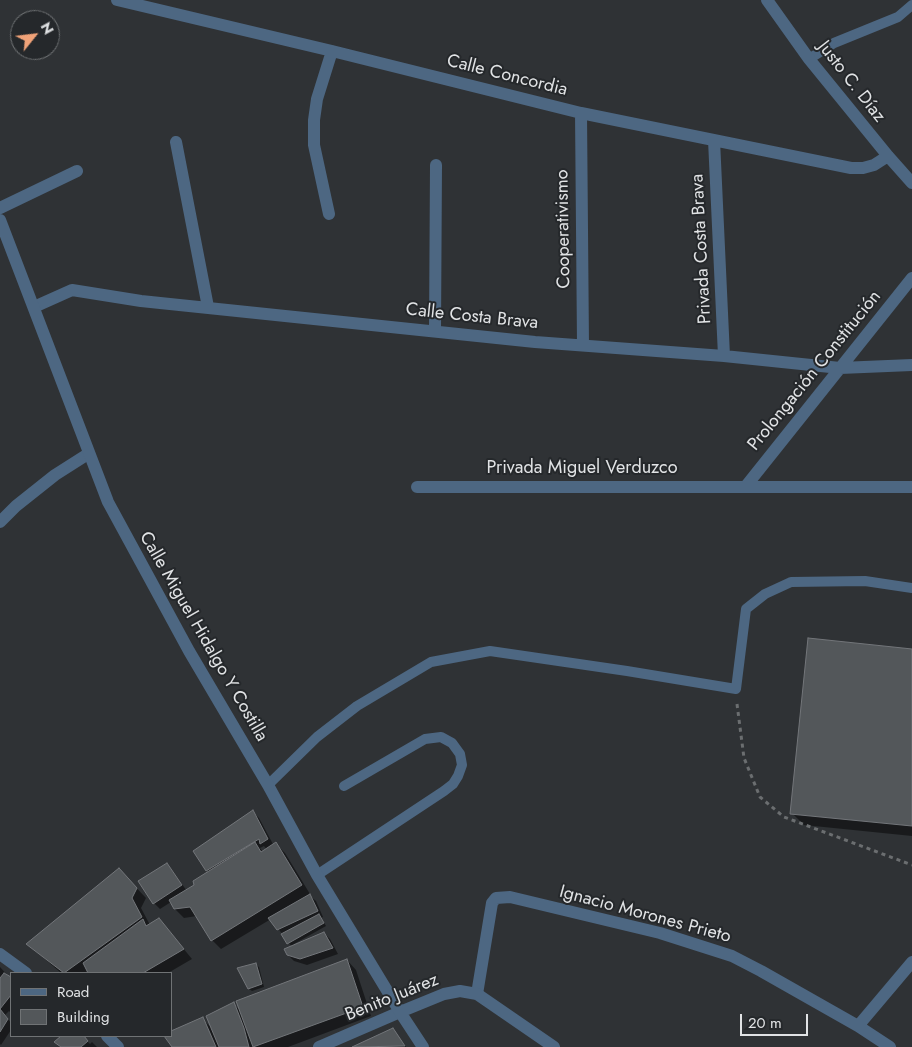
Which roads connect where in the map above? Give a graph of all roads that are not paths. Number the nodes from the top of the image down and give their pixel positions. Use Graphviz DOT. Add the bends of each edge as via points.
graph roads {
  1 [pos="117,0"];
  2 [pos="767,0"];
  3 [pos="912,5"];
  4 [pos="332,50"];
  5 [pos="809,59"];
  6 [pos="581,113"];
  7 [pos="714,140"];
  8 [pos="176,142"];
  9 [pos="888,156"];
  10 [pos="436,166"];
  11 [pos="77,172"];
  12 [pos="912,183"];
  13 [pos="0,208"];
  14 [pos="329,214"];
  15 [pos="0,220"];
  16 [pos="912,278"];
  17 [pos="34,307"];
  18 [pos="208,307"];
  19 [pos="435,330"];
  20 [pos="583,345"];
  21 [pos="724,356"];
  22 [pos="912,365"];
  23 [pos="840,368"];
  24 [pos="88,454"];
  25 [pos="746,486"];
  26 [pos="417,487"];
  27 [pos="912,487"];
  28 [pos="0,522"];
  29 [pos="912,588"];
  30 [pos="268,785"];
  31 [pos="344,786"];
  32 [pos="317,875"];
  33 [pos="0,954"];
  34 [pos="912,962"];
  35 [pos="25,972"];
  36 [pos="477,994"];
  37 [pos="400,1012"];
  38 [pos="858,1026"];
  39 [pos="108,1037"];
  40 [pos="118,1047"];
  41 [pos="319,1047"];
  42 [pos="423,1047"];
  43 [pos="554,1047"];
  44 [pos="890,1047"];
  1 -- 4 [label="street, Calle Concordia"];
  2 -- 5 [label="street, Justo C. Díaz"];
  3 -- 5 [label="lane" via="898,17 834,43"];
  4 -- 6 [label="street, Calle Concordia"];
  4 -- 14 [label="street" via="314,120 314,145"];
  5 -- 9 [label="street, Justo C. Díaz"];
  6 -- 7 [label="street, Calle Concordia"];
  6 -- 20 [label="street, Cooperativismo"];
  7 -- 9 [label="street, Calle Concordia" via="851,168 874,165"];
  7 -- 21 [label="street, Privada Costa Brava"];
  8 -- 18 [label="street"];
  9 -- 12 [label="street, Justo C. Díaz"];
  10 -- 19 [label="street"];
  11 -- 13 [label="street"];
  15 -- 17 [label="street, Calle Miguel Hidalgo Y Costilla"];
  16 -- 23 [label="street, Prolongación Constitución"];
  17 -- 18 [label="street, Calle Costa Brava" via="72,290"];
  17 -- 24 [label="street, Calle Miguel Hidalgo Y Costilla"];
  18 -- 19 [label="street, Calle Costa Brava"];
  19 -- 20 [label="street, Calle Costa Brava"];
  20 -- 21 [label="street, Calle Costa Brava"];
  21 -- 23 [label="street, Calle Costa Brava"];
  22 -- 23 [label="street, Calle Costa Brava"];
  23 -- 25 [label="street, Prolongación Constitución"];
  24 -- 28 [label="street" via="55,474"];
  24 -- 30 [label="street, Calle Miguel Hidalgo Y Costilla" via="108,502 147,577"];
  25 -- 26 [label="street, Privada Miguel Verduzco"];
  25 -- 27 [label="street, Privada Miguel Verduzco"];
  29 -- 30 [label="lane" via="865,581 791,582 765,594 746,609 736,689 490,652 431,662 358,706 310,744"];
  30 -- 32 [label="street, Calle Miguel Hidalgo Y Costilla"];
  31 -- 32 [label="lane" via="425,739 441,737 452,743 460,754 462,765 453,784"];
  32 -- 37 [label="street, Calle Miguel Hidalgo Y Costilla"];
  33 -- 35 [label="street"];
  34 -- 38 [label="street"];
  36 -- 37 [label="street, Benito Juárez" via="460,991 444,994"];
  36 -- 38 [label="street, Ignacio Morones Prieto" via="492,903 496,898 510,897 660,933 732,956"];
  36 -- 43 [label="street"];
  37 -- 41 [label="street, Benito Juárez"];
  37 -- 42 [label="street, Calle Miguel Hidalgo Y Costilla"];
  38 -- 44 [label="street, Ignacio Morones Prieto"];
  39 -- 40 [label="street"];
}
